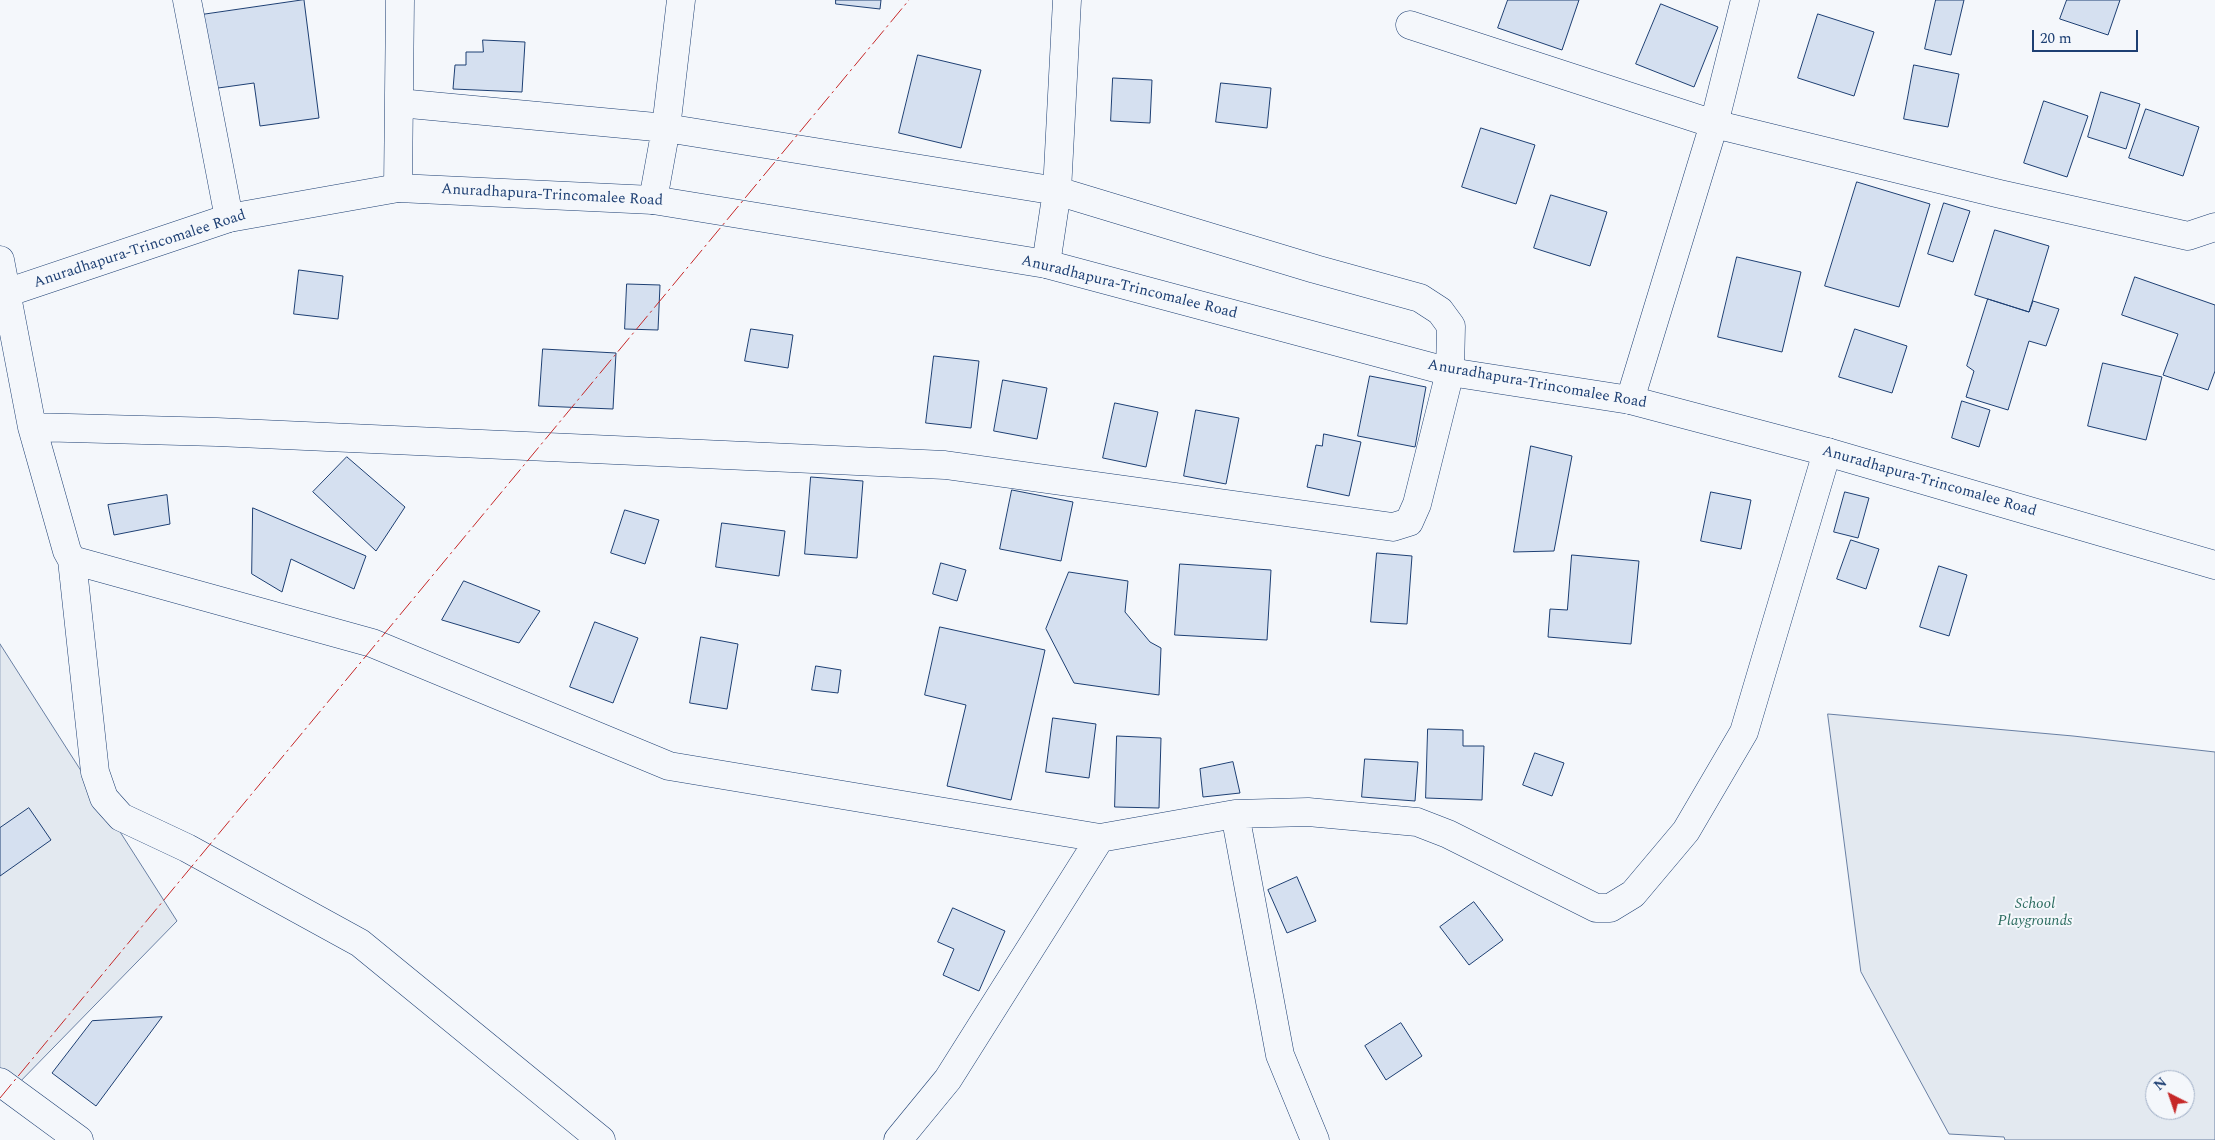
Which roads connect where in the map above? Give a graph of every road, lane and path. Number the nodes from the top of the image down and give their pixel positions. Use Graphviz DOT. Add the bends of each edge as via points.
graph roads {
  1 [pos="187,0"];
  2 [pos="400,0"];
  3 [pos="681,0"];
  4 [pos="1067,0"];
  5 [pos="1744,0"];
  6 [pos="1410,25"];
  7 [pos="398,103"];
  8 [pos="1714,124"];
  9 [pos="666,128"];
  10 [pos="398,188"];
  11 [pos="1057,191"];
  12 [pos="653,200"];
  13 [pos="230,218"];
  14 [pos="2215,227"];
  15 [pos="0,260"];
  16 [pos="1046,264"];
  17 [pos="3,294"];
  18 [pos="1450,372"];
  19 [pos="1630,400"];
  20 [pos="32,427"];
  21 [pos="1827,452"];
  22 [pos="72,560"];
  23 [pos="2215,565"];
  24 [pos="1235,814"];
  25 [pos="1100,838"];
  26 [pos="0,1082"];
  27 [pos="79,1140"];
  28 [pos="601,1140"];
  29 [pos="898,1140"];
  30 [pos="1315,1140"];
  1 -- 13 [label="main road"];
  2 -- 7 [label="main road"];
  3 -- 9 [label="main road"];
  4 -- 11 [label="main road"];
  5 -- 8 [label="main road"];
  6 -- 8 [label="main road"];
  7 -- 9 [label="main road"];
  7 -- 10 [label="main road"];
  8 -- 14 [label="main road" via="2188,236"];
  8 -- 19 [label="main road"];
  9 -- 11 [label="main road"];
  9 -- 12 [label="main road"];
  10 -- 12 [label="main road, Anuradhapura-Trincomalee Road"];
  10 -- 13 [label="main road, Anuradhapura-Trincomalee Road"];
  11 -- 16 [label="main road"];
  11 -- 18 [label="main road" via="1420,298 1440,311 1451,326"];
  12 -- 16 [label="main road, Anuradhapura-Trincomalee Road"];
  13 -- 17 [label="main road, Anuradhapura-Trincomalee Road"];
  15 -- 17 [label="main road"];
  16 -- 18 [label="main road, Anuradhapura-Trincomalee Road"];
  17 -- 20 [label="main road"];
  18 -- 19 [label="main road, Anuradhapura-Trincomalee Road"];
  18 -- 20 [label="main road" via="1417,504 1409,522 1393,528 945,465 227,432"];
  19 -- 21 [label="main road, Anuradhapura-Trincomalee Road"];
  20 -- 22 [label="main road"];
  21 -- 23 [label="main road, Anuradhapura-Trincomalee Road"];
  21 -- 24 [label="main road" via="1744,732 1686,832 1633,894 1610,908 1596,908 1448,834 1417,822 1308,812"];
  22 -- 25 [label="main road" via="372,643 669,766"];
  22 -- 28 [label="main road" via="95,772 104,798 121,817 186,848 360,943"];
  24 -- 25 [label="main road"];
  24 -- 30 [label="main road" via="1280,1054"];
  25 -- 29 [label="main road" via="948,1079"];
  26 -- 27 [label="main road"];
}
